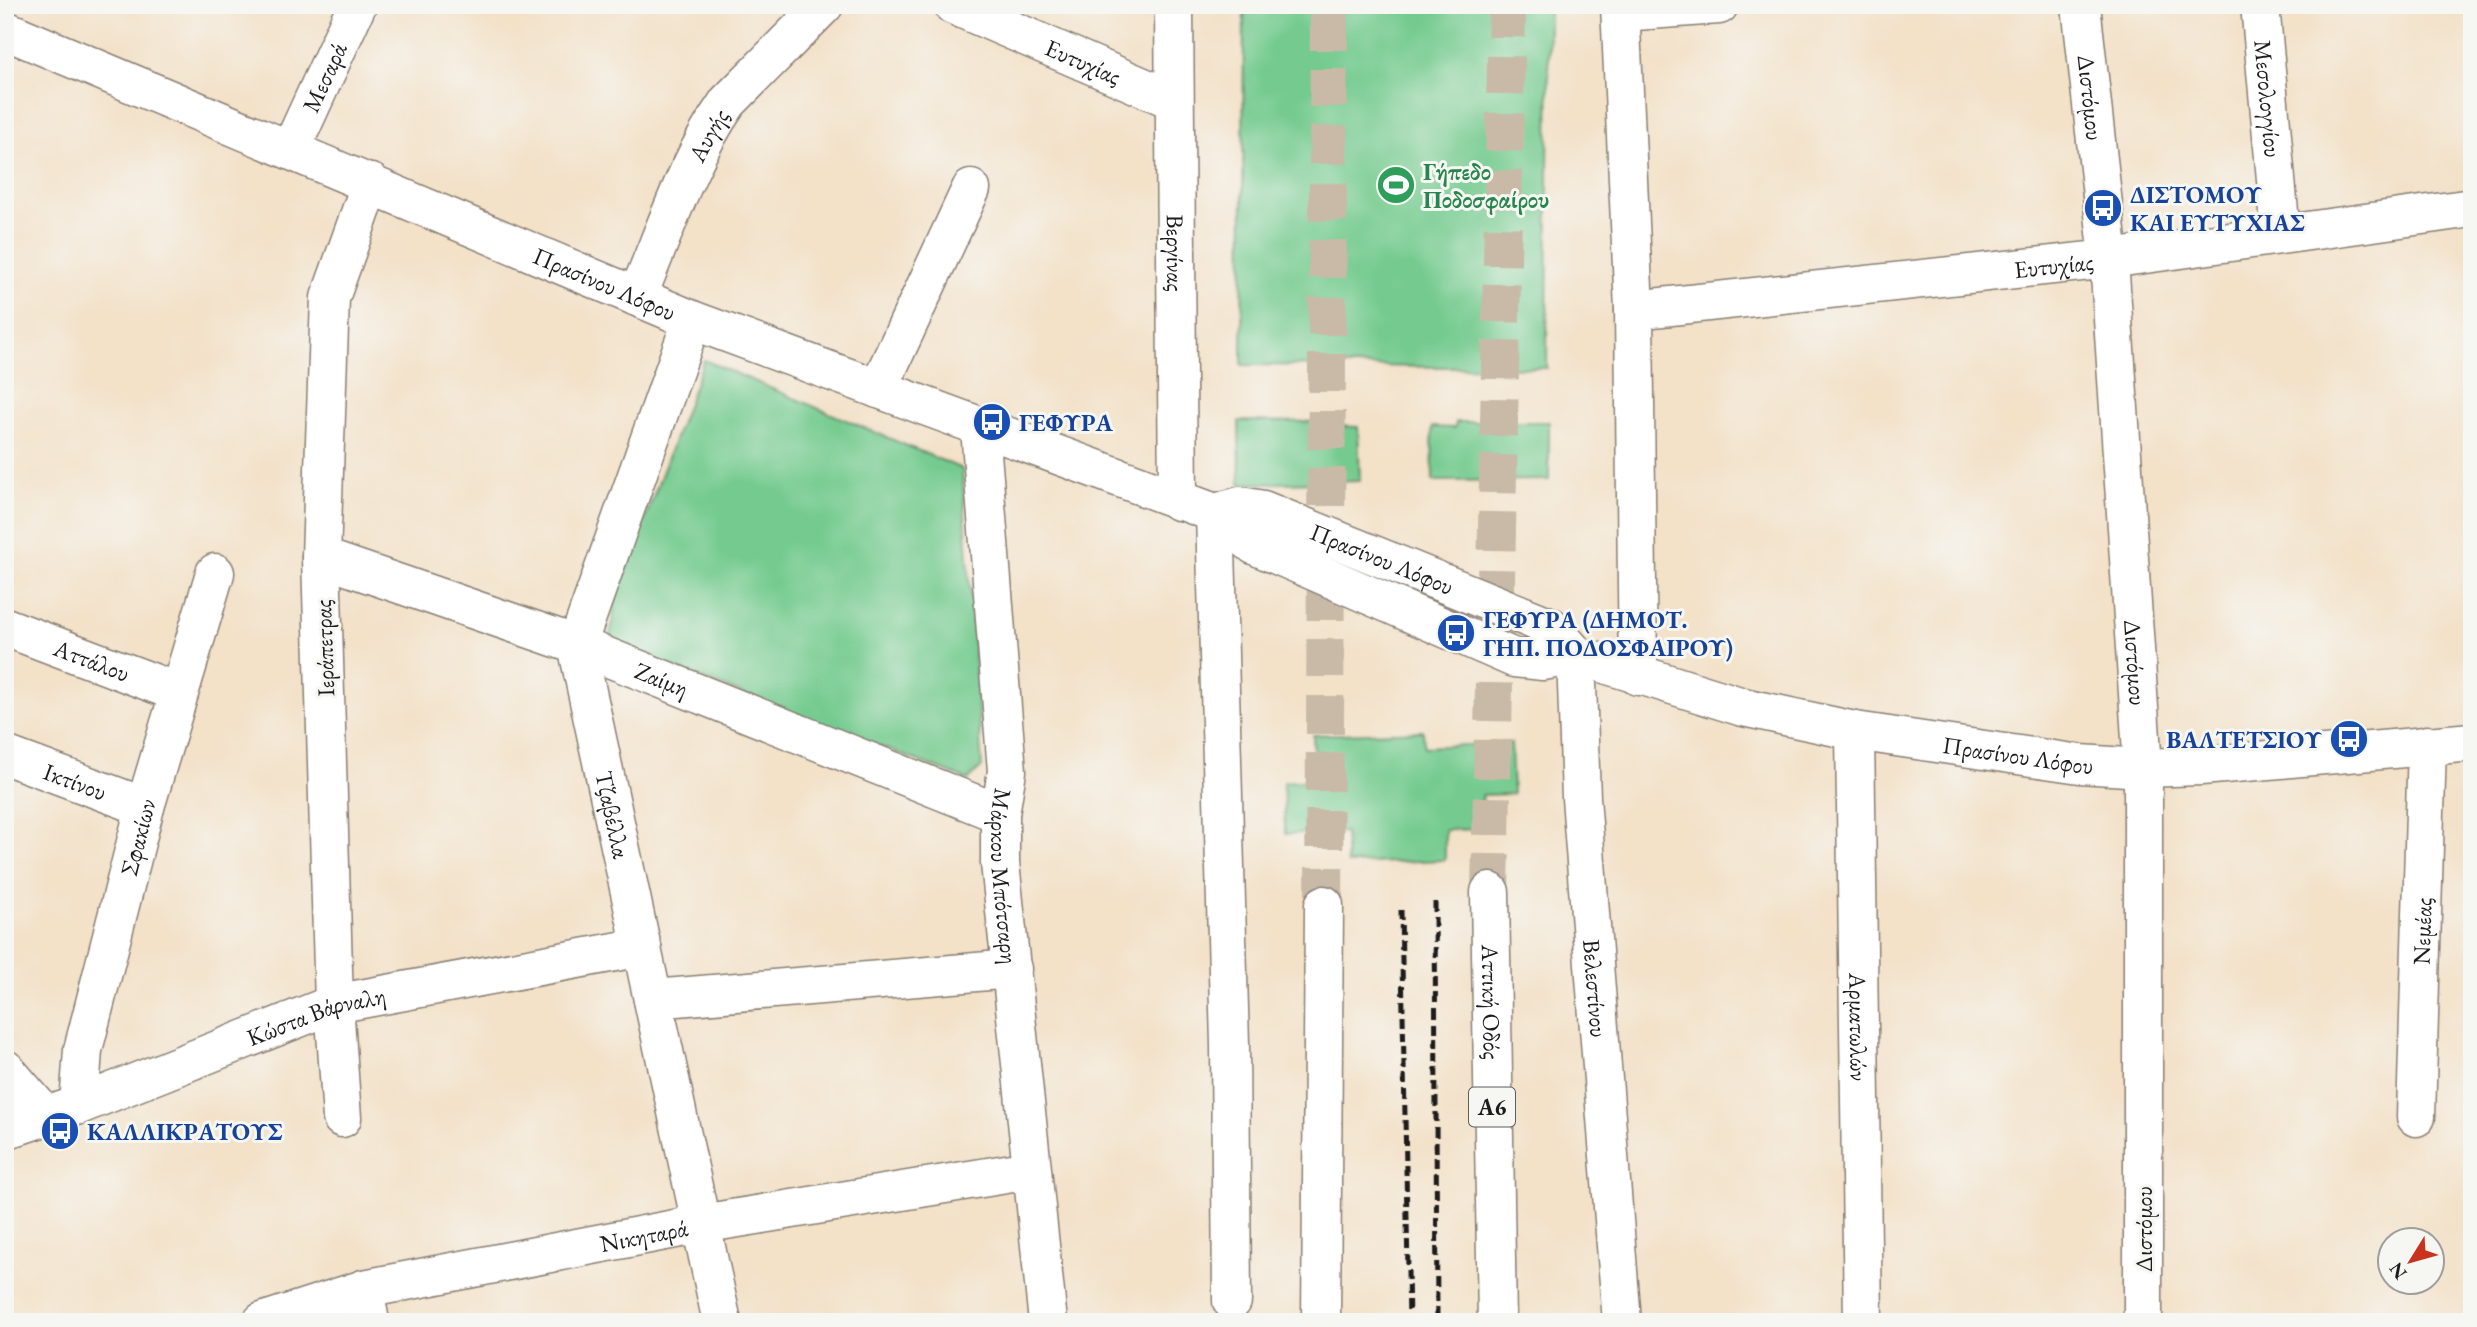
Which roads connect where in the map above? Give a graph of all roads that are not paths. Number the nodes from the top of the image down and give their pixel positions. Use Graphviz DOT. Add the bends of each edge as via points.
graph roads {
  1 [pos="357,5"];
  2 [pos="824,5"];
  3 [pos="953,5"];
  4 [pos="1174,5"];
  5 [pos="1719,5"];
  6 [pos="2081,5"];
  7 [pos="2260,5"];
  8 [pos="1620,9"];
  9 [pos="5,30"];
  10 [pos="1173,100"];
  11 [pos="291,149"];
  12 [pos="371,183"];
  13 [pos="971,189"];
  14 [pos="2472,208"];
  15 [pos="2281,234"];
  16 [pos="2109,259"];
  17 [pos="637,297"];
  18 [pos="1634,310"];
  19 [pos="692,320"];
  20 [pos="878,390"];
  21 [pos="980,428"];
  22 [pos="1178,501"];
  23 [pos="1215,513"];
  24 [pos="321,557"];
  25 [pos="215,573"];
  26 [pos="5,627"];
  27 [pos="578,645"];
  28 [pos="1576,655"];
  29 [pos="1638,676"];
  30 [pos="177,692"];
  31 [pos="1855,731"];
  32 [pos="2472,741"];
  33 [pos="2427,745"];
  34 [pos="5,755"];
  35 [pos="2143,768"];
  36 [pos="145,807"];
  37 [pos="1000,814"];
  38 [pos="1490,892"];
  39 [pos="1324,905"];
  40 [pos="642,947"];
  41 [pos="1012,969"];
  42 [pos="653,999"];
  43 [pos="334,1004"];
  44 [pos="5,1069"];
  45 [pos="62,1110"];
  46 [pos="2416,1117"];
  47 [pos="342,1118"];
  48 [pos="5,1130"];
  49 [pos="1031,1170"];
  50 [pos="701,1224"];
  51 [pos="367,1305"];
  52 [pos="1233,1311"];
  53 [pos="262,1322"];
  54 [pos="722,1322"];
  55 [pos="1048,1322"];
  56 [pos="1321,1322"];
  57 [pos="1497,1322"];
  58 [pos="1622,1322"];
  59 [pos="1863,1322"];
  60 [pos="2143,1322"];
  1 -- 11 [label="main road, Μεσαρά"];
  2 -- 17 [label="main road, Αυγής" via="717,118 697,150"];
  3 -- 10 [label="main road, Ευτυχίας"];
  4 -- 10 [label="main road, Βεργίνας"];
  5 -- 8 [label="main road"];
  6 -- 16 [label="main road, Διστόμου"];
  7 -- 15 [label="main road, Μεσολογγίου"];
  8 -- 18 [label="main road"];
  9 -- 11 [label="main road, Πρασίνου Λόφου"];
  10 -- 22 [label="main road, Βεργίνας"];
  11 -- 12 [label="main road, Πρασίνου Λόφου"];
  12 -- 17 [label="main road, Πρασίνου Λόφου"];
  12 -- 24 [label="main road, Ιεράπετρας" via="330,298"];
  13 -- 20 [label="main road"];
  14 -- 15 [label="main road, Ευτυχίας"];
  15 -- 16 [label="main road, Ευτυχίας"];
  16 -- 18 [label="main road, Ευτυχίας"];
  16 -- 35 [label="main road, Διστόμου"];
  17 -- 19 [label="main road, Πρασίνου Λόφου"];
  18 -- 29 [label="main road"];
  19 -- 20 [label="main road, Πρασίνου Λόφου"];
  19 -- 27 [label="main road"];
  20 -- 21 [label="main road, Πρασίνου Λόφου"];
  21 -- 22 [label="main road, Πρασίνου Λόφου"];
  21 -- 37 [label="main road, Μάρκου Μπότσαρη" via="1007,771"];
  22 -- 23 [label="main road, Πρασίνου Λόφου"];
  23 -- 28 [label="main road, Πρασίνου Λόφου" via="1240,506 1263,510 1551,626"];
  23 -- 52 [label="main road"];
  24 -- 27 [label="main road, Ζαίμη"];
  24 -- 43 [label="main road, Ιεράπετρας"];
  25 -- 30 [label="main road, Σφακίων"];
  26 -- 30 [label="main road, Αττάλου"];
  27 -- 37 [label="main road, Ζαίμη"];
  27 -- 40 [label="main road, Τζαβέλλα"];
  28 -- 29 [label="main road, Πρασίνου Λόφου"];
  28 -- 58 [label="main road, Βελεστίνου" via="1582,811"];
  29 -- 31 [label="main road, Πρασίνου Λόφου" via="1743,707"];
  30 -- 36 [label="main road, Σφακίων"];
  31 -- 35 [label="main road, Πρασίνου Λόφου" via="2080,764"];
  31 -- 59 [label="main road, Αρματωλών"];
  32 -- 33 [label="main road, Πρασίνου Λόφου"];
  33 -- 35 [label="main road, Πρασίνου Λόφου"];
  33 -- 46 [label="main road, Νεμέας"];
  34 -- 36 [label="main road, Ικτίνου"];
  35 -- 60 [label="main road, Διστόμου"];
  36 -- 45 [label="main road, Σφακίων" via="83,1050"];
  37 -- 41 [label="main road, Μάρκου Μπότσαρη" via="1000,863"];
  38 -- 57 [label="main road, Αττική Οδός / Α6"];
  39 -- 56 [label="main road"];
  40 -- 42 [label="main road, Τζαβέλλα"];
  40 -- 43 [label="main road, Κώστα Βάρναλη"];
  41 -- 42 [label="main road"];
  41 -- 49 [label="main road, Μάρκου Μπότσαρη"];
  42 -- 50 [label="main road, Τζαβέλλα"];
  43 -- 45 [label="main road, Κώστα Βάρναλη"];
  43 -- 47 [label="main road, Ιεράπετρας"];
  44 -- 45 [label="main road"];
  45 -- 48 [label="main road, Κώστα Βάρναλη"];
  49 -- 50 [label="main road, Νικηταρά"];
  49 -- 55 [label="main road, Μάρκου Μπότσαρη"];
  50 -- 51 [label="main road, Νικηταρά"];
  50 -- 54 [label="main road, Τζαβέλλα"];
  51 -- 53 [label="main road, Νικηταρά"];
}
